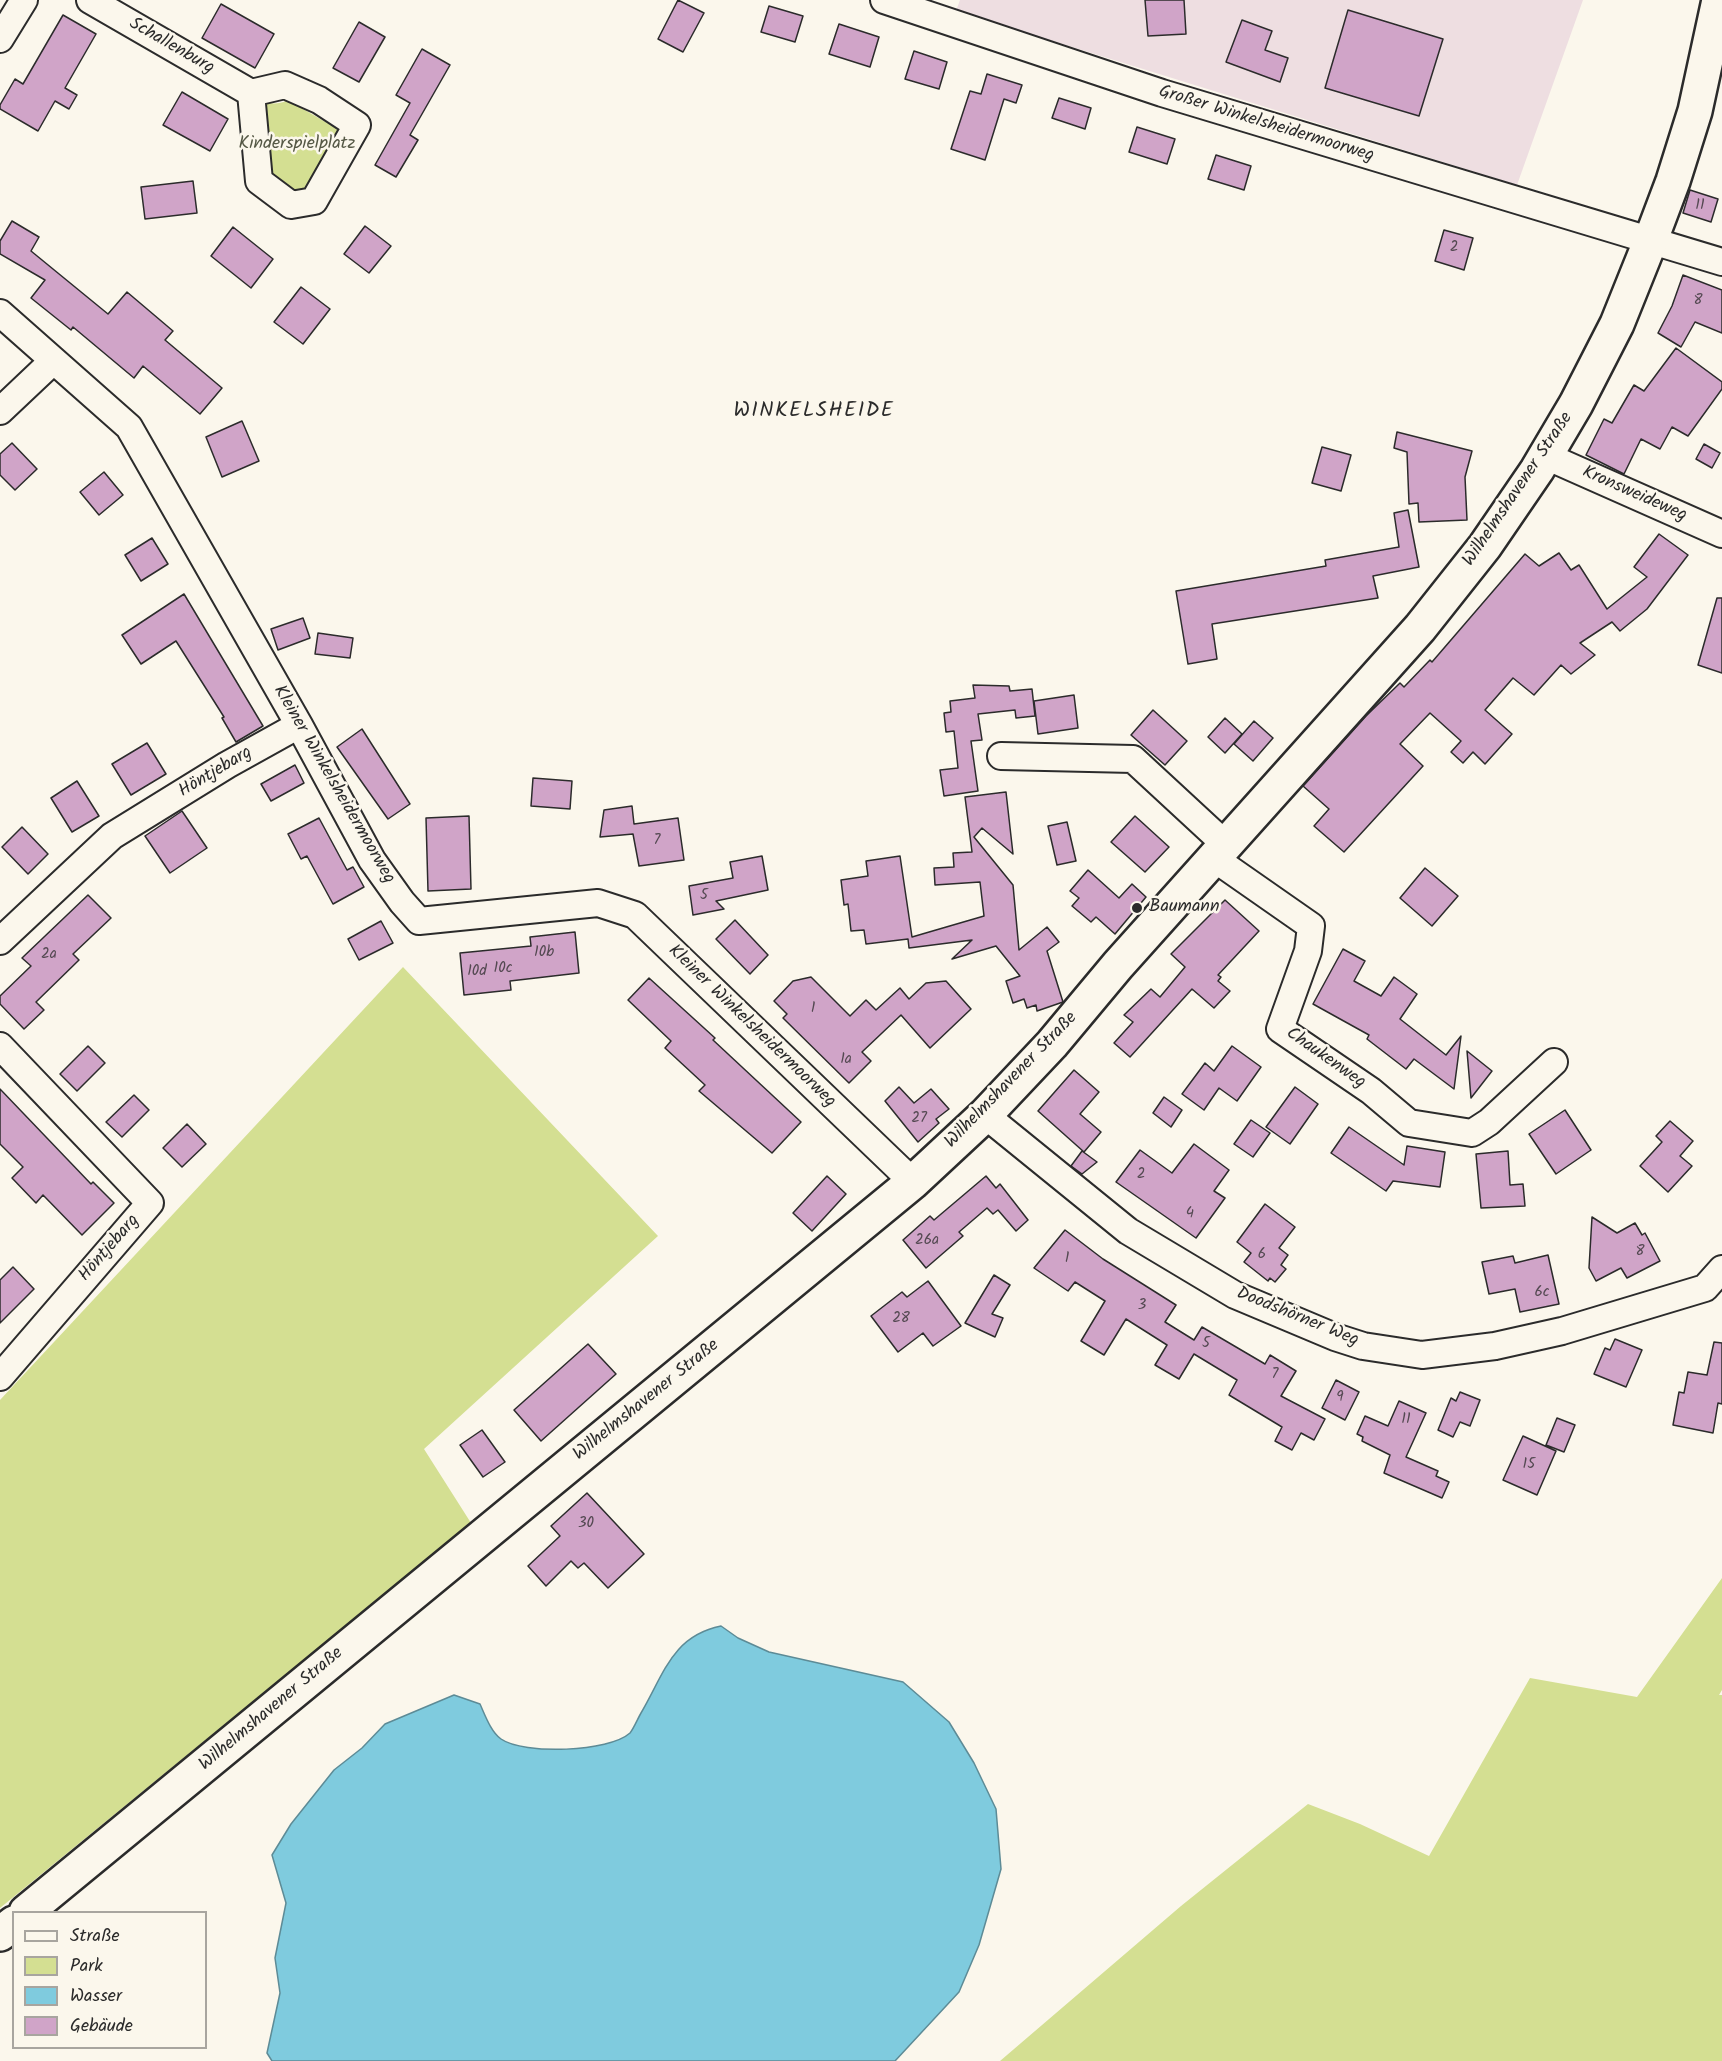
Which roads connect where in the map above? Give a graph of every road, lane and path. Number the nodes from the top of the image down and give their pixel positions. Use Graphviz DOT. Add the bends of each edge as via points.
graph roads {
  1 [pos="24,0"];
  2 [pos="90,0"];
  3 [pos="884,0"];
  4 [pos="1719,0"];
  5 [pos="0,39"];
  6 [pos="251,93"];
  7 [pos="1650,242"];
  8 [pos="1722,262"];
  9 [pos="0,313"];
  10 [pos="53,361"];
  11 [pos="0,411"];
  12 [pos="1546,456"];
  13 [pos="1722,534"];
  14 [pos="299,725"];
  15 [pos="1001,756"];
  16 [pos="1221,852"];
  17 [pos="0,941"];
  18 [pos="0,1046"];
  19 [pos="1554,1062"];
  20 [pos="985,1115"];
  21 [pos="913,1182"];
  22 [pos="1722,1270"];
  23 [pos="0,1377"];
  24 [pos="27,1911"];
  25 [pos="12,1925"];
  26 [pos="0,1934"];
  1 -- 5 [label="street"];
  2 -- 6 [label="street, Schallenburg"];
  3 -- 7 [label="street, Großer Winkelsheidermoorweg" via="1162,93"];
  4 -- 7 [label="street, Wilhelmshavener Straße" via="1695,111"];
  6 -- 6 [label="street" via="285,85 319,100 357,125 314,201 291,205 259,181"];
  7 -- 8 [label="street, Großer Winkelsheidermoorweg"];
  7 -- 12 [label="street, Wilhelmshavener Straße" via="1617,324"];
  9 -- 10 [label="street, Kleiner Winkelsheidermoorweg"];
  10 -- 11 [label="street"];
  10 -- 14 [label="street, Kleiner Winkelsheidermoorweg" via="129,427"];
  12 -- 13 [label="street, Kronsweideweg"];
  12 -- 16 [label="street, Wilhelmshavener Straße" via="1485,546 1420,628"];
  14 -- 17 [label="street, Höntjebarg" via="112,836"];
  14 -- 21 [label="street, Kleiner Winkelsheidermoorweg" via="372,860 419,921 598,903 635,915"];
  15 -- 16 [label="street" via="1133,759"];
  16 -- 19 [label="street, Chaukenweg" via="1311,926 1308,951 1280,1029 1409,1123 1472,1133"];
  16 -- 20 [label="street, Wilhelmshavener Straße"];
  18 -- 23 [label="street, Höntjebarg" via="150,1203"];
  20 -- 21 [label="street, Wilhelmshavener Straße"];
  20 -- 22 [label="street, Doodshörner Weg" via="1128,1231 1235,1294 1364,1346 1422,1355 1494,1346 1562,1331 1706,1288"];
  21 -- 24 [label="street, Wilhelmshavener Straße"];
  25 -- 26 [label="street"];
}
